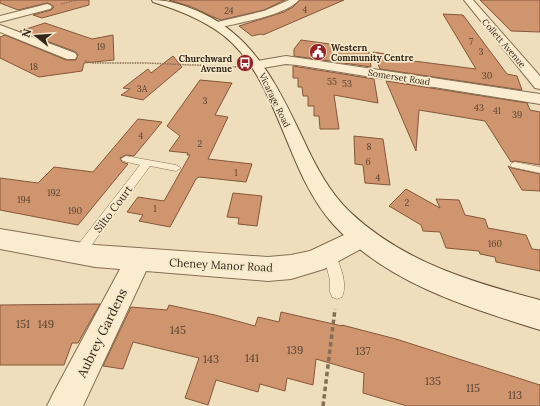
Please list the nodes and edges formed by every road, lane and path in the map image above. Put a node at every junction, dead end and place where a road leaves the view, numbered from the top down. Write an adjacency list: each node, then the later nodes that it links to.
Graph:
1 (156, 0): 6 (street, Vicarage Road)
2 (295, 0): 6 (street)
3 (468, 0): 10 (street, Collett Avenue)
4 (47, 7): 5 (street)
5 (0, 20)
6 (217, 25): 9 (street, Vicarage Road)
7 (0, 28): 8 (street)
8 (71, 56): 9 (path)
9 (257, 65): 11 (street, Somerset Road); 17 (street, Vicarage Road)
10 (540, 85)
11 (540, 99)
12 (126, 159): 13 (lane)
13 (147, 163): 15 (lane); 20 (lane, Silto Court)
14 (515, 165): 16 (lane)
15 (176, 168)
16 (540, 170)
17 (361, 237): 19 (street, Cheney Manor Road); 23 (street)
18 (0, 239): 20 (street, Cheney Manor Road)
19 (329, 253): 21 (street, Cheney Manor Road); 22 (lane)
20 (78, 254): 21 (street, Cheney Manor Road)
21 (138, 260): 24 (street, Aubrey Gardens)
22 (337, 292): 25 (path)
23 (540, 315)
24 (65, 406)
25 (323, 406)

